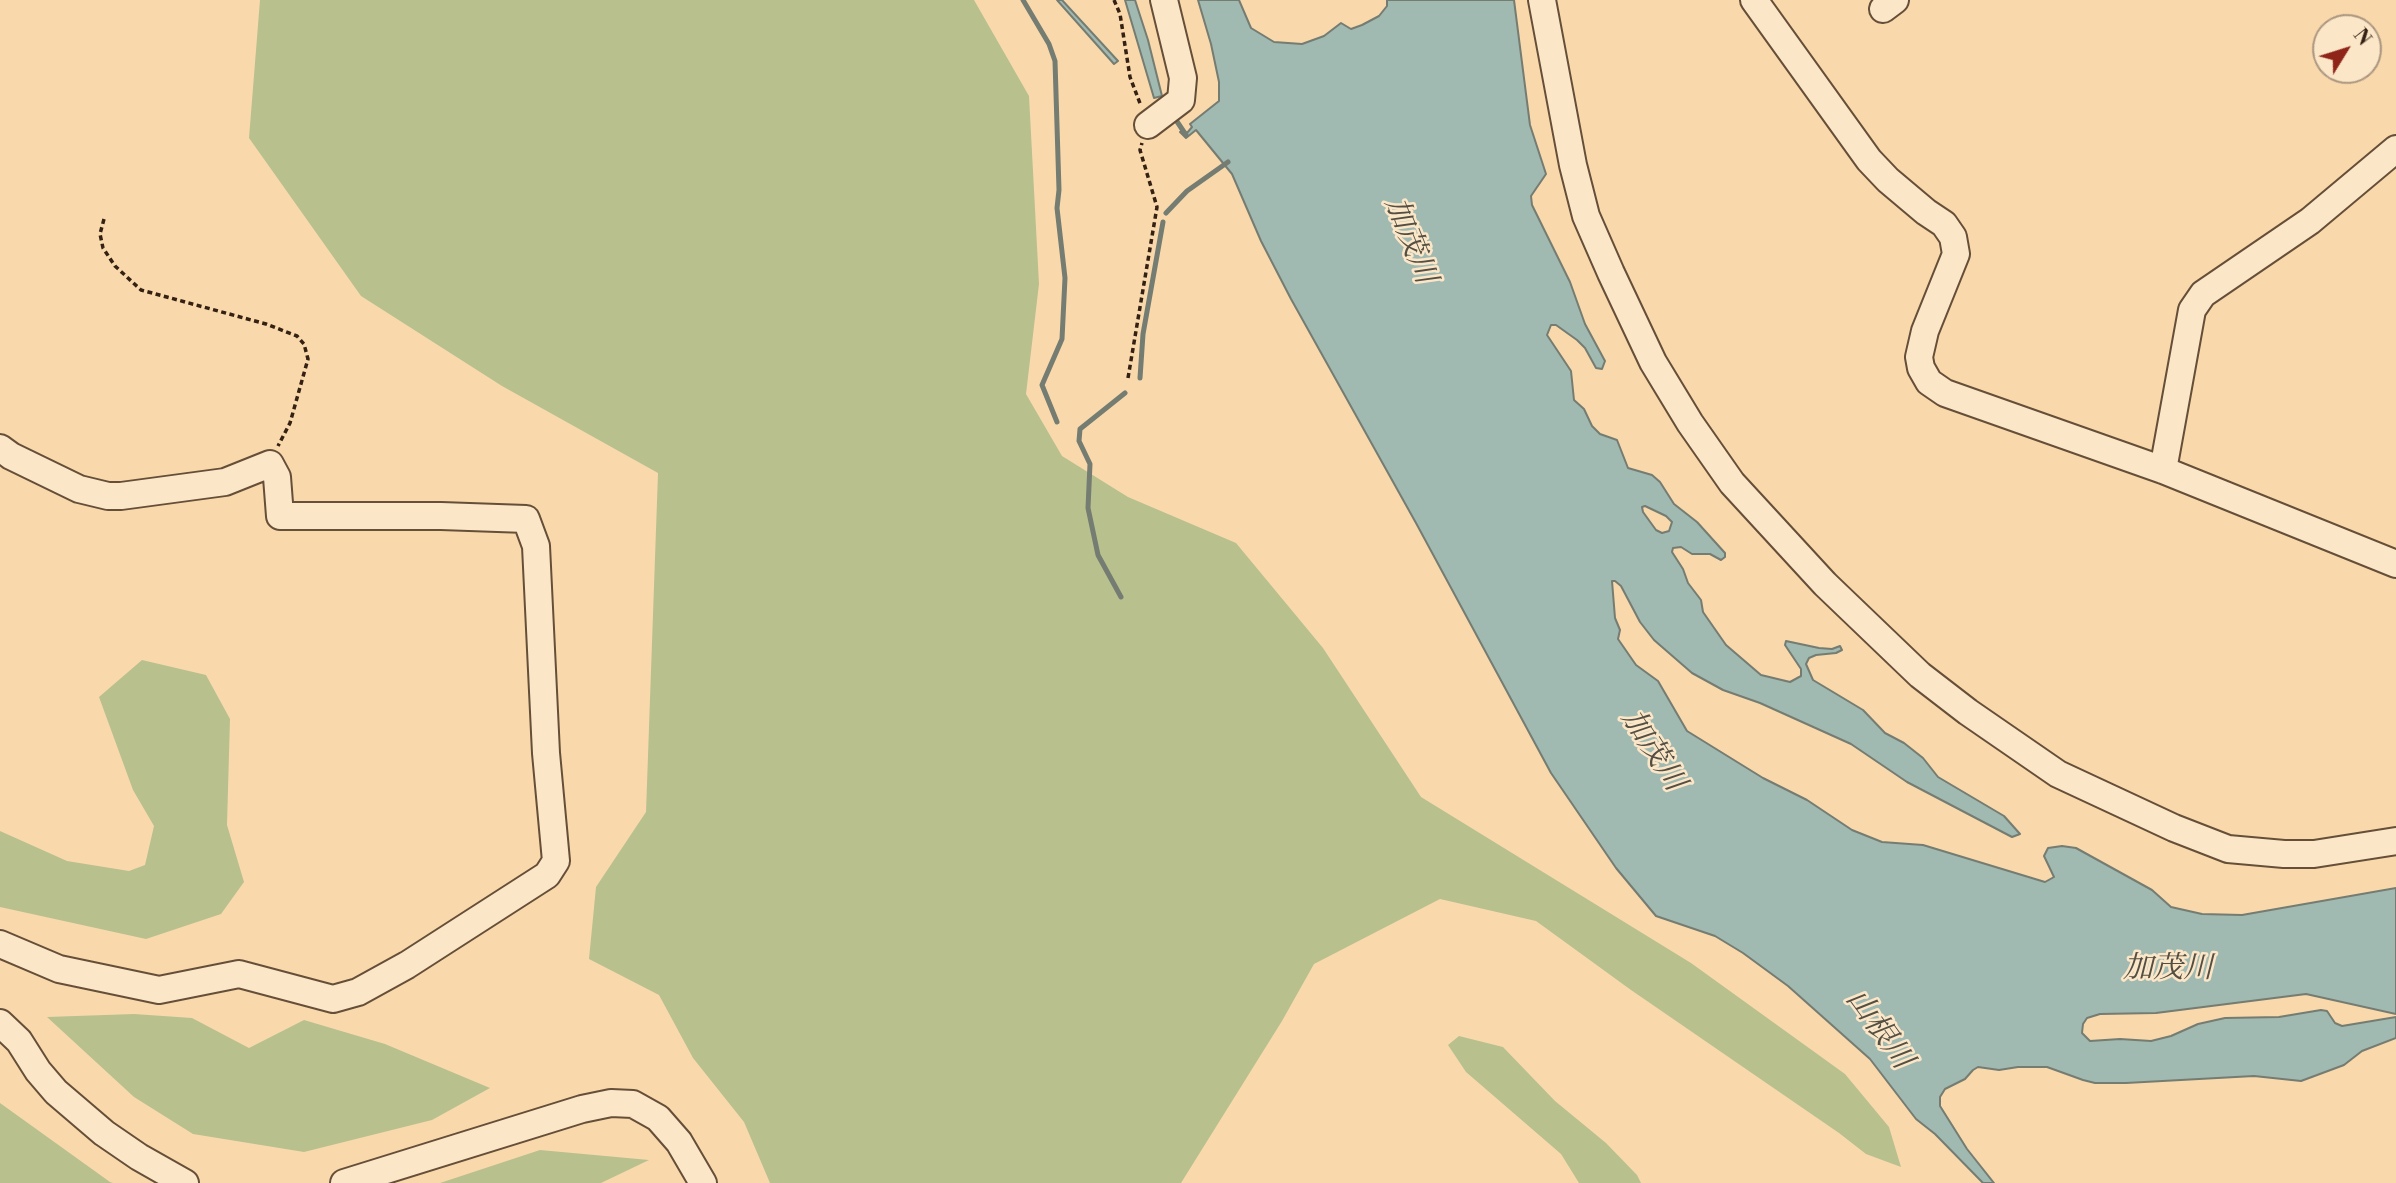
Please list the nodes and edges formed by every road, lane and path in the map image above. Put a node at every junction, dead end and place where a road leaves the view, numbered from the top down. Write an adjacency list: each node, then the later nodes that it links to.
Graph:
1 (1114, 0): 5 (path)
2 (1164, 0): 5 (street)
3 (1542, 0): 13 (street)
4 (1754, 0): 11 (street)
5 (1148, 125): 8 (path)
6 (2396, 149): 11 (street)
7 (104, 219): 10 (path)
8 (1128, 378)
9 (0, 448): 10 (street)
10 (270, 464): 14 (street)
11 (2163, 470): 12 (street)
12 (2396, 564)
13 (2396, 841)
14 (0, 944)
15 (0, 1023): 16 (street)
16 (185, 1183)
17 (344, 1183): 18 (street)
18 (703, 1183)

